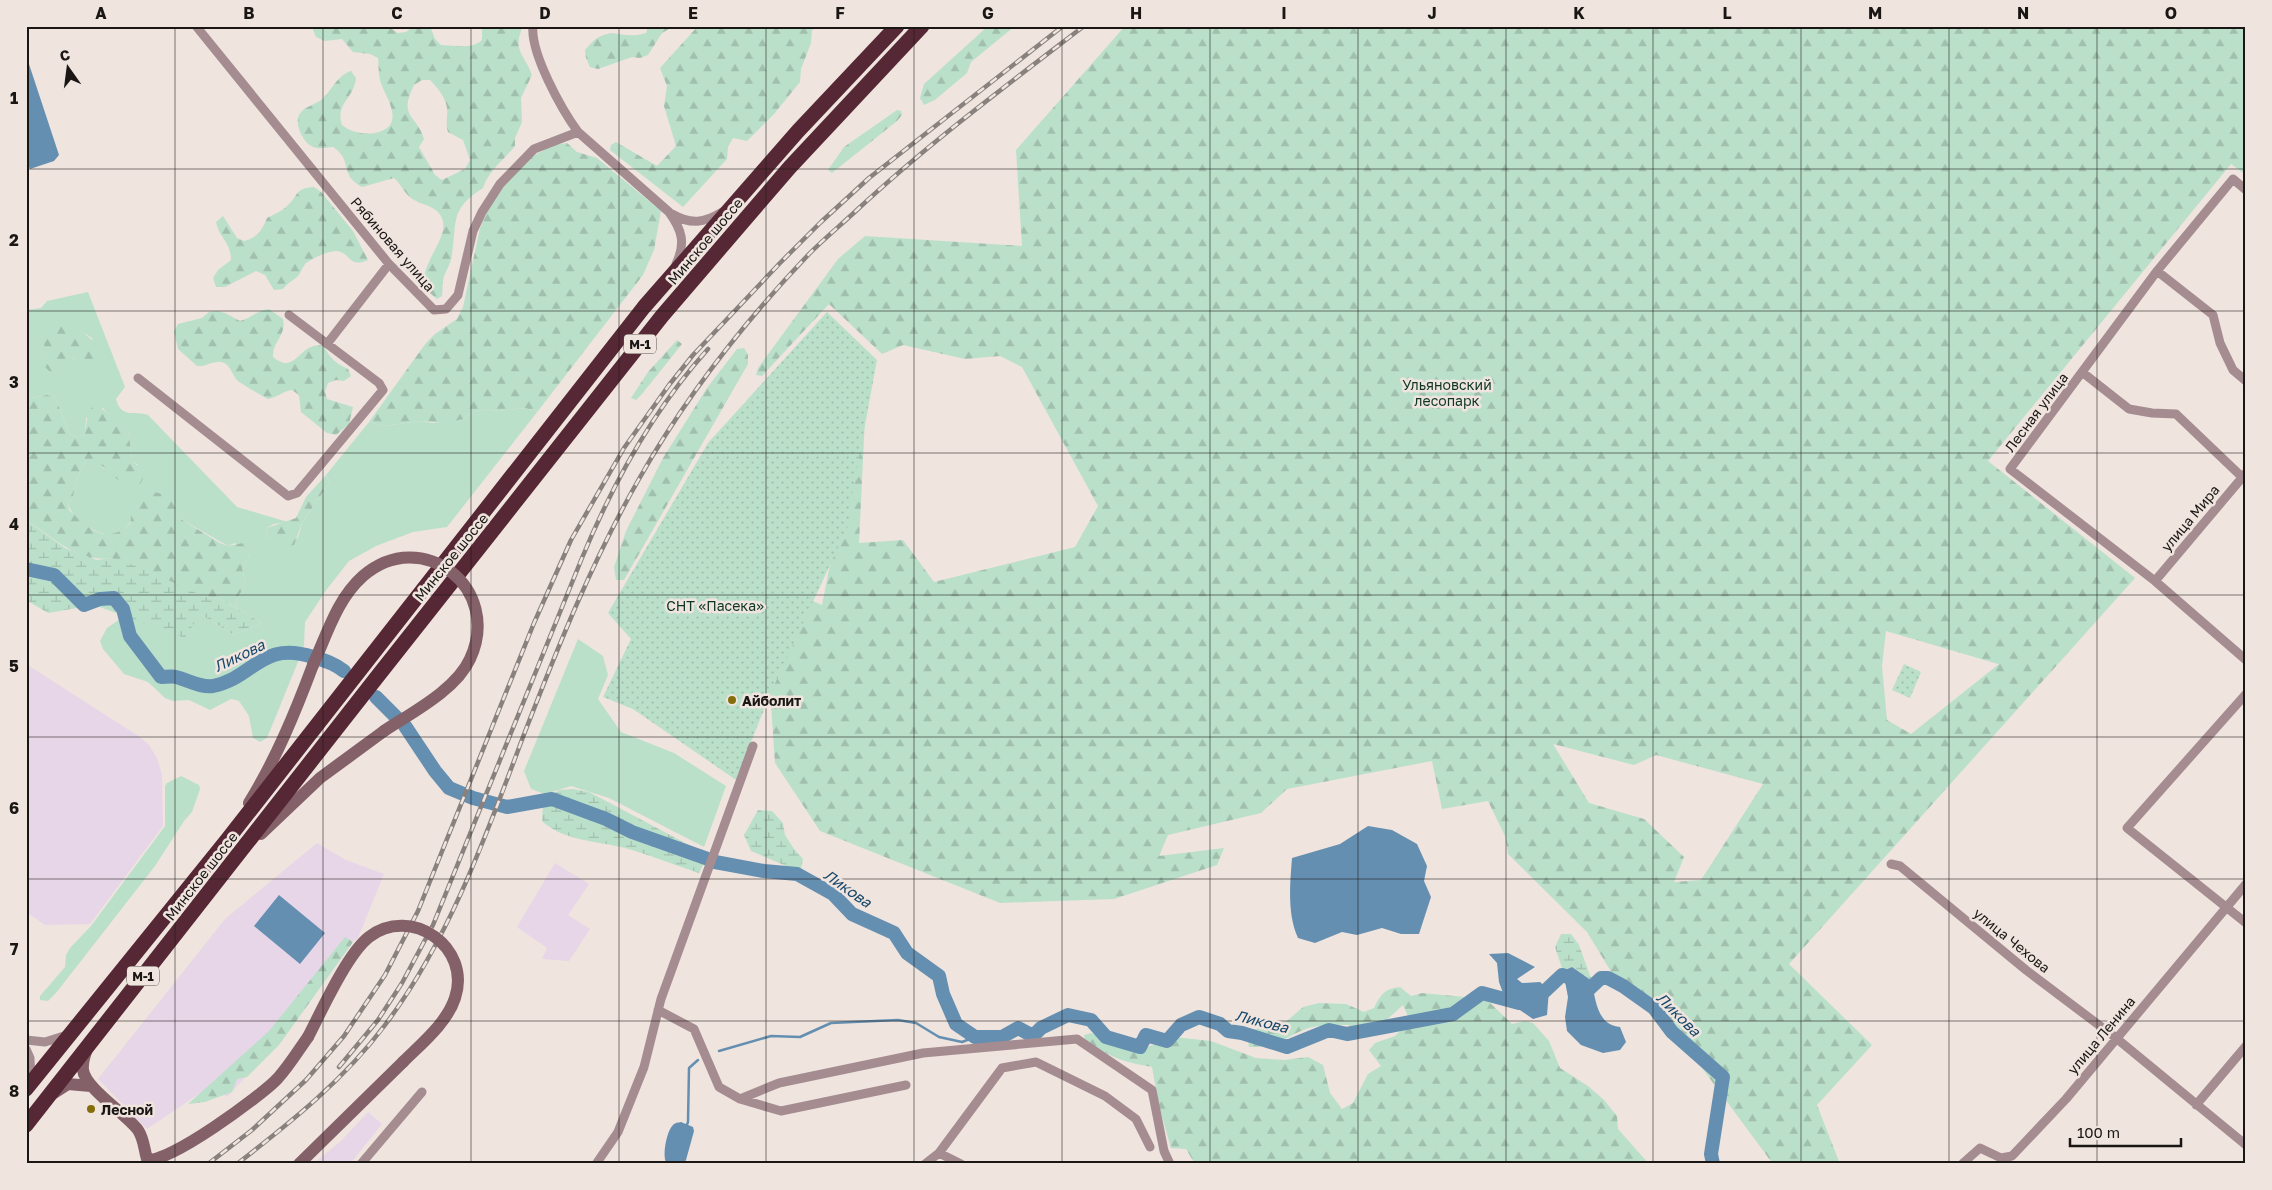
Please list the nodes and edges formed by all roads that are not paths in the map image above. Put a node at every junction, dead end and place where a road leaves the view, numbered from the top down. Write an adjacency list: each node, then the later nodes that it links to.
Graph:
1 (196, 26): 9 (street, Рябиновая улица)
2 (532, 26): 5 (street)
3 (897, 26): 7 (highway, Минское шоссе / М-1)
4 (922, 26): 23 (highway, Минское шоссе / М-1)
5 (578, 132): 8 (street); 9 (street, Рябиновая улица)
6 (2246, 190): 10 (street, Лесная улица)
7 (736, 201): 8 (street); 11 (highway, Минское шоссе / М-1)
8 (669, 212): 11 (street)
9 (389, 264): 13 (street)
10 (2157, 271): 14 (street, Лесная улица); 16 (street)
11 (669, 278): 22 (highway, Минское шоссе / М-1)
12 (289, 315): 13 (street)
13 (327, 344): 15 (street)
14 (2082, 372): 17 (street); 18 (street, Лесная улица)
15 (138, 378)
16 (2246, 381)
17 (2244, 475): 18 (street, улица Мира)
18 (2155, 581): 19 (street, Лесная улица)
19 (2246, 660)
20 (2246, 694): 26 (street)
21 (753, 746): 28 (street)
22 (227, 840): 23 (street, bridge); 29 (highway, Минское шоссе / М-1)
23 (239, 855): 32 (highway, Минское шоссе / М-1)
24 (1891, 864): 30 (street, улица Чехова)
25 (2246, 884): 26 (street, улица Ленина)
26 (2227, 908): 27 (street); 30 (street, улица Ленина)
27 (2246, 923)
28 (658, 1010): 40 (street); 48 (street)
29 (70, 1033): 31 (street); 36 (highway, Минское шоссе / М-1)
30 (2116, 1038): 41 (street, улица Чехова); 52 (street, улица Ленина)
31 (26, 1040)
32 (89, 1045): 37 (street); 39 (highway, Минское шоссе / М-1)
33 (2246, 1046): 41 (street)
34 (26, 1049): 36 (street)
35 (906, 1085): 40 (street)
36 (28, 1086)
37 (91, 1086): 39 (street); 46 (street, bridge)
38 (422, 1092): 47 (street)
39 (48, 1098): 42 (highway, Минское шоссе / М-1)
40 (740, 1099): 51 (street)
41 (2196, 1105): 43 (street, улица Чехова)
42 (26, 1125)
43 (2246, 1145)
44 (1150, 1147): 45 (street)
45 (939, 1153): 49 (street); 50 (street)
46 (299, 1164)
47 (361, 1164)
48 (596, 1164)
49 (925, 1164)
50 (961, 1164)
51 (1170, 1164)
52 (1962, 1164)

